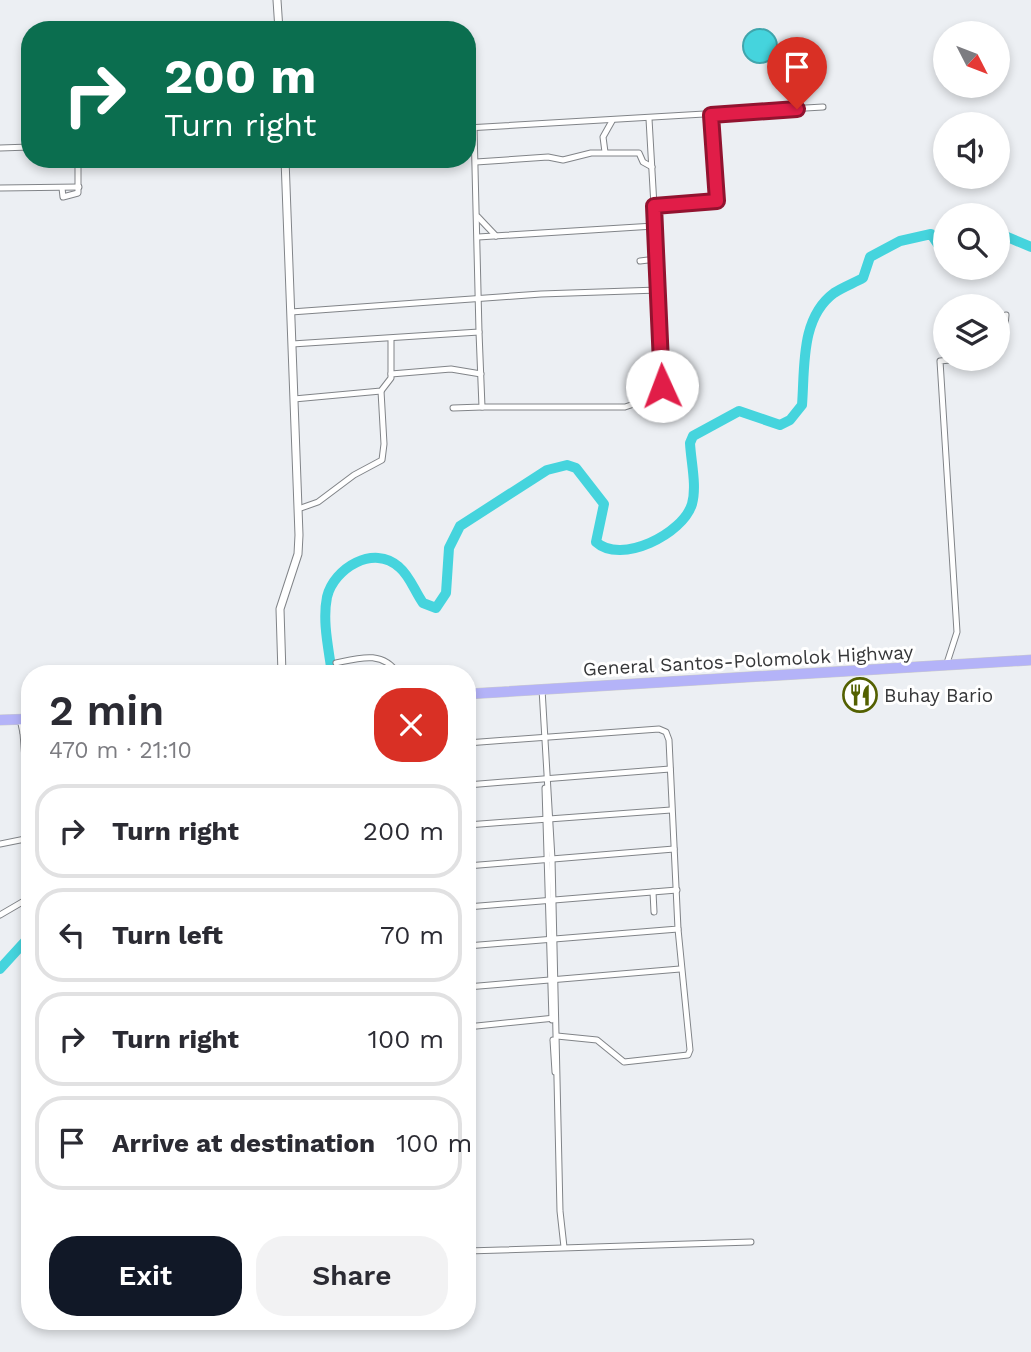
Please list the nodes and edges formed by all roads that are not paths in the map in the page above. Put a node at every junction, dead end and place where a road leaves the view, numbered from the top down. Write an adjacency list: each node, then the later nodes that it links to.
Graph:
1 (277, 0): 2 (street)
2 (278, 21)
3 (823, 107): 4 (street)
4 (711, 115): 5 (street); 18 (street)
5 (649, 119): 6 (street); 12 (street)
6 (612, 121): 7 (street); 10 (street)
7 (476, 128)
8 (21, 147): 9 (street)
9 (0, 148)
10 (605, 152): 11 (street); 12 (street)
11 (476, 162): 19 (street)
12 (652, 167): 18 (street)
13 (78, 168): 16 (street)
14 (285, 168): 27 (street)
15 (62, 187): 16 (street); 16 (street); 17 (street)
16 (79, 187)
17 (0, 188)
18 (654, 206): 20 (street)
19 (478, 217): 21 (street); 22 (street)
20 (654, 226): 21 (street); 23 (street)
21 (496, 236): 22 (street)
22 (478, 237): 26 (street)
23 (656, 259): 24 (street); 25 (street)
24 (639, 261)
25 (658, 290): 26 (street); 31 (street)
26 (478, 300): 27 (street); 28 (street)
27 (291, 312): 30 (street)
28 (479, 332): 29 (street); 35 (street)
29 (391, 339): 30 (street); 34 (street)
30 (292, 344): 39 (street)
31 (662, 370): 33 (street); 36 (street)
32 (941, 371): 49 (street)
33 (638, 372)
34 (391, 374): 35 (street); 37 (street)
35 (481, 374): 38 (street)
36 (662, 386)
37 (382, 391): 39 (street); 44 (street)
38 (483, 397): 41 (street); 42 (street)
39 (294, 399): 44 (street)
40 (637, 403): 42 (street)
41 (482, 407): 42 (street); 43 (street)
42 (499, 407)
43 (453, 408)
44 (298, 509): 47 (street)
45 (1031, 660): 49 (highway, General Santos-Polomolok Highway)
46 (336, 663): 48 (street)
47 (282, 665)
48 (389, 665)
49 (946, 666): 50 (highway, General Santos-Polomolok Highway)
50 (542, 689): 51 (highway, General Santos-Polomolok Highway); 54 (street)
51 (476, 693)
52 (21, 719): 53 (highway)
53 (0, 720)
54 (544, 737): 55 (street); 56 (street); 57 (street)
55 (476, 742)
56 (670, 769): 57 (street); 59 (street)
57 (547, 778): 58 (street); 60 (street)
58 (476, 784)
59 (671, 810): 60 (street); 64 (street)
60 (548, 820): 61 (street); 65 (street)
61 (476, 824)
62 (21, 840): 63 (street)
63 (0, 844)
64 (674, 849): 65 (street); 67 (street)
65 (550, 859): 66 (street); 69 (street)
66 (476, 865)
67 (677, 890): 68 (street); 74 (street)
68 (653, 892): 69 (street); 72 (street)
69 (550, 900): 71 (street); 75 (street)
70 (21, 903): 73 (street)
71 (476, 905)
72 (654, 912)
73 (0, 915)
74 (678, 929): 75 (street); 77 (street)
75 (551, 939): 76 (street); 78 (street)
76 (476, 945)
77 (680, 970): 78 (street); 82 (street)
78 (552, 980): 79 (street); 80 (street)
79 (476, 986)
80 (554, 1018): 81 (street); 82 (street); 83 (street)
81 (476, 1026)
82 (557, 1036): 83 (street)
83 (556, 1062): 85 (street)
84 (751, 1242): 85 (street)
85 (565, 1247): 86 (street)
86 (476, 1251)

